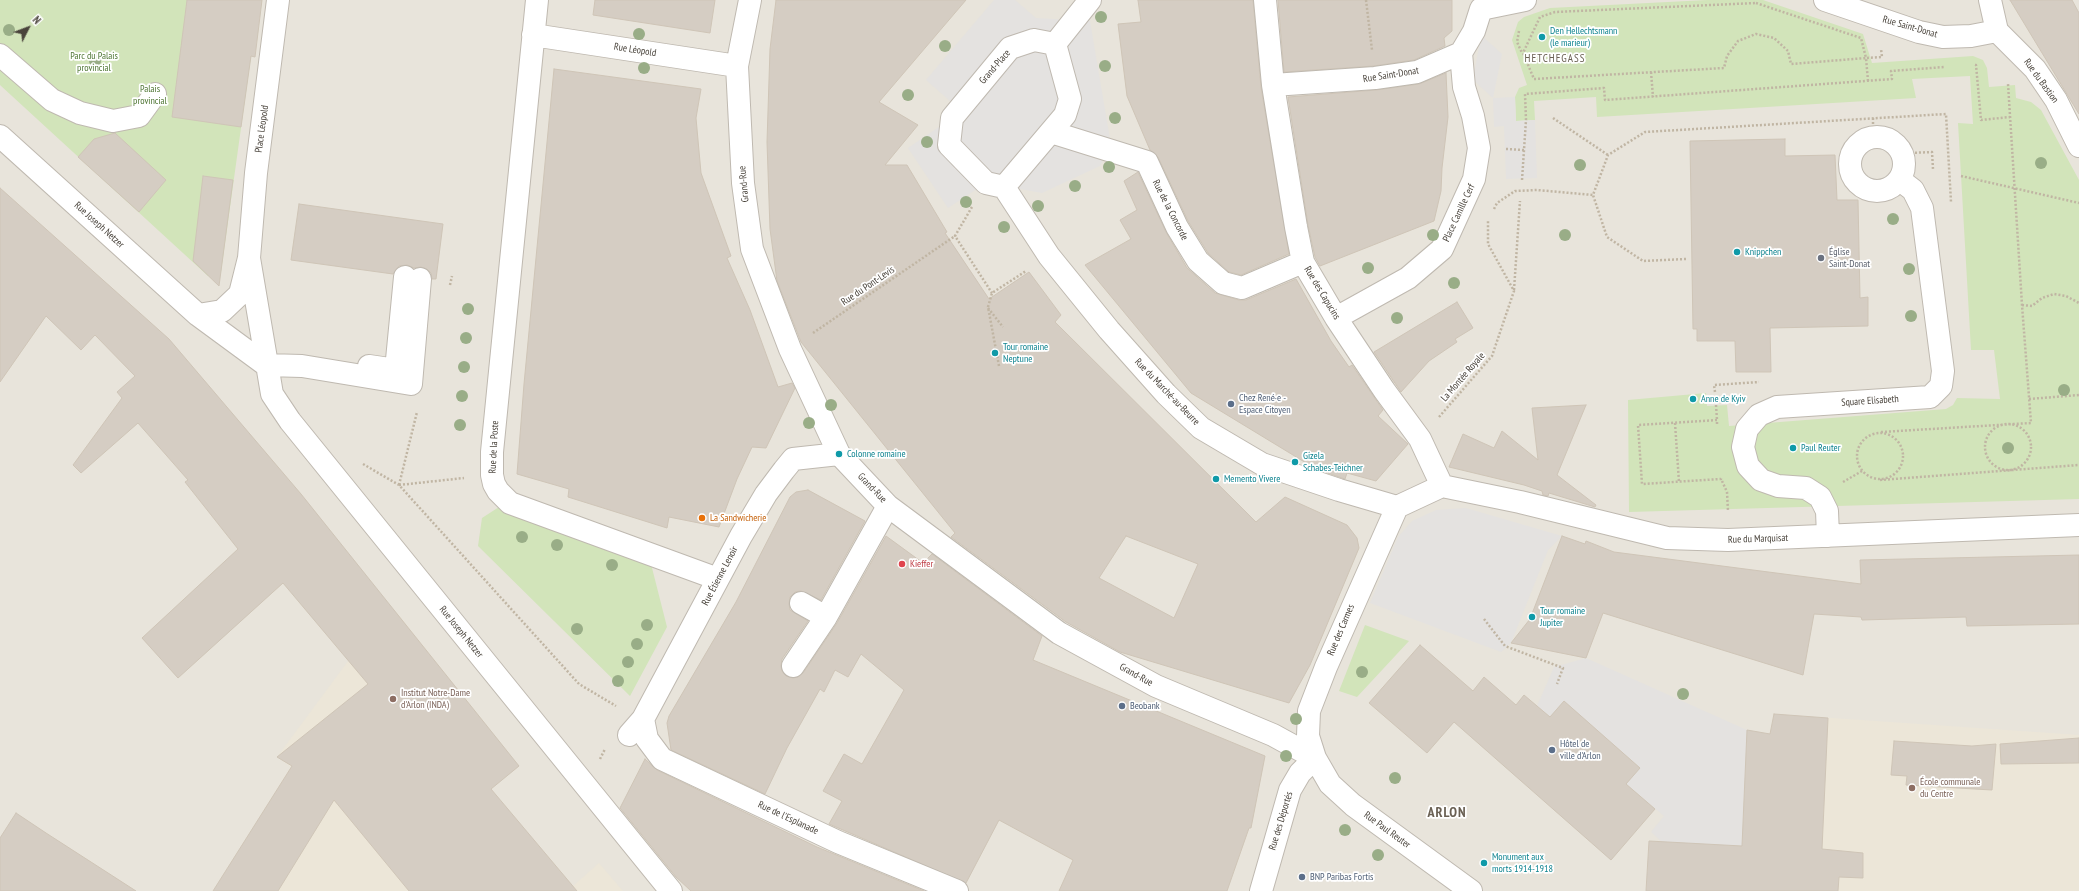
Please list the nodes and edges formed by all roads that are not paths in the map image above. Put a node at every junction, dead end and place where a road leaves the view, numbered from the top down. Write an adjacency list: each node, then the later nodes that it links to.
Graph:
1 (278, 0): 23 (street, Place Léopold)
2 (537, 0): 11 (street)
3 (750, 0): 15 (street, Grand-Rue)
4 (1090, 0): 12 (street)
5 (1265, 0): 16 (street, Rue des Capucins)
6 (1525, 0): 9 (street)
7 (1825, 0): 10 (street, Rue Saint-Donat)
8 (1990, 0): 10 (street)
9 (1479, 5): 13 (street)
10 (1997, 31): 20 (street, Rue du Bastion)
11 (533, 35): 15 (street, Rue Léopold); 35 (street, Rue de la Poste)
12 (1055, 44): 18 (street); 22 (street, Grand-Place)
13 (1462, 53): 16 (street, Rue Saint-Donat); 27 (street, Place Camille Cerf)
14 (0, 55): 17 (street)
15 (737, 66): 29 (street, Grand-Rue)
16 (1273, 85): 24 (street, Rue des Capucins)
17 (155, 94)
18 (1051, 132): 22 (street); 24 (street, Rue de la Concorde)
19 (0, 136): 26 (street, Rue Joseph Netzer)
20 (2079, 146)
21 (1900, 180): 21 (street); 34 (street, Square Elisabeth)
22 (995, 185): 32 (street, Rue du Marché-au-Beurre)
23 (249, 258): 26 (street); 28 (street, Rue Joseph Netzer)
24 (1304, 262): 27 (street, Rue des Capucins)
25 (413, 278): 28 (street)
26 (198, 315): 28 (street, Rue Joseph Netzer)
27 (1336, 318): 30 (street, Rue des Capucins)
28 (266, 365): 42 (street, Rue Joseph Netzer)
29 (839, 454): 31 (street, Grand-Rue); 35 (street, Rue Étienne Lenoir)
30 (1442, 486): 32 (street); 34 (street, Rue du Marquisat)
31 (888, 506): 37 (street); 41 (street, Grand-Rue)
32 (1397, 507): 41 (street, Rue des Carmes)
33 (2079, 525): 34 (street, Rue du Marquisat)
34 (1828, 536)
35 (718, 579): 39 (street, Rue Étienne Lenoir)
36 (801, 603): 37 (street)
37 (826, 617): 38 (street)
38 (793, 666)
39 (644, 719): 40 (street, Rue Étienne Lenoir); 43 (street, Rue de l'Esplanade)
40 (629, 735)
41 (1315, 758): 44 (street, Rue des Déportés); 45 (street, Rue Paul Reuter)
42 (671, 891)
43 (957, 891)
44 (1261, 891)
45 (1471, 891)

